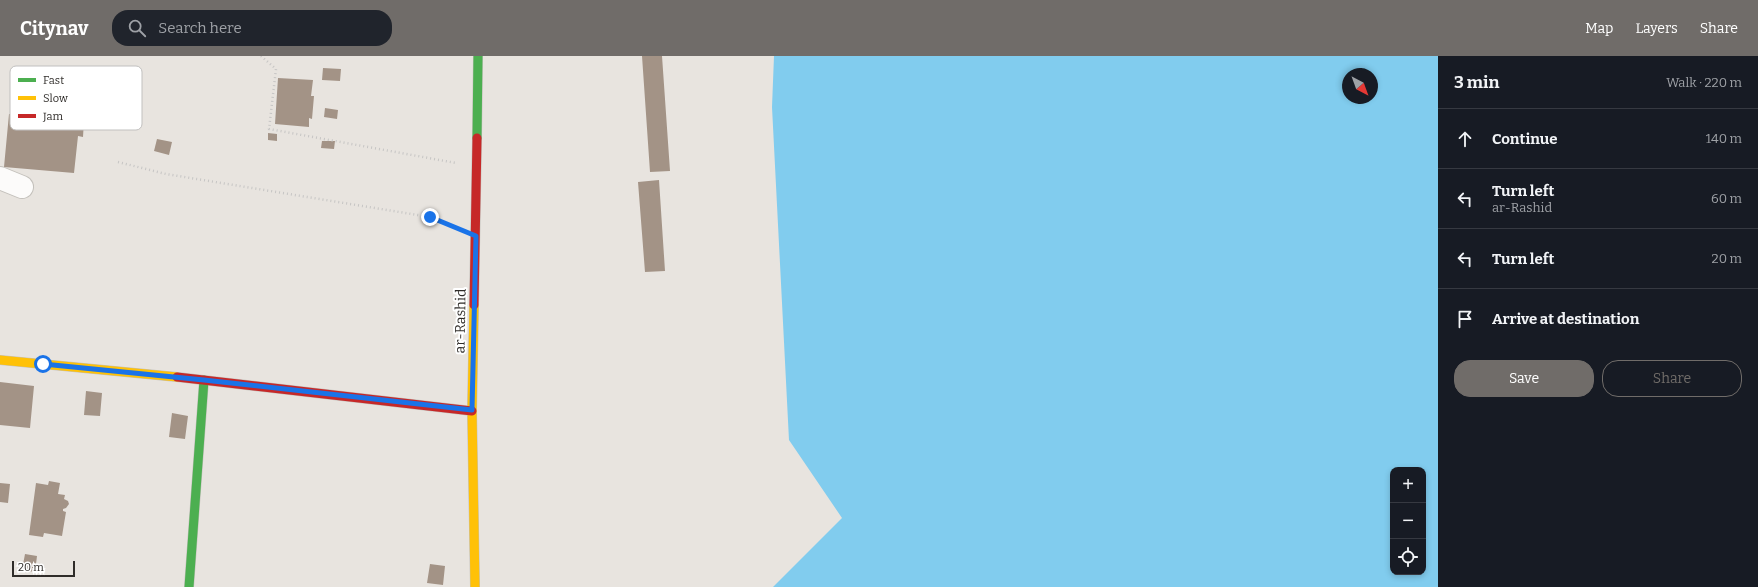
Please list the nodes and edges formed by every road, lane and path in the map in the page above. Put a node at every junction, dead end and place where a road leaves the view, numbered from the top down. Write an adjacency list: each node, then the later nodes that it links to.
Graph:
1 (261, 56): 4 (path)
2 (478, 56): 4 (street, ar-Rashid)
3 (118, 162): 7 (path)
4 (477, 167): 7 (street, ar-Rashid)
5 (0, 178): 6 (street)
6 (22, 187)
7 (476, 236): 10 (street, ar-Rashid)
8 (0, 360): 9 (street)
9 (204, 380): 10 (street); 11 (street)
10 (472, 410): 12 (street, ar-Rashid)
11 (190, 587)
12 (475, 587)

